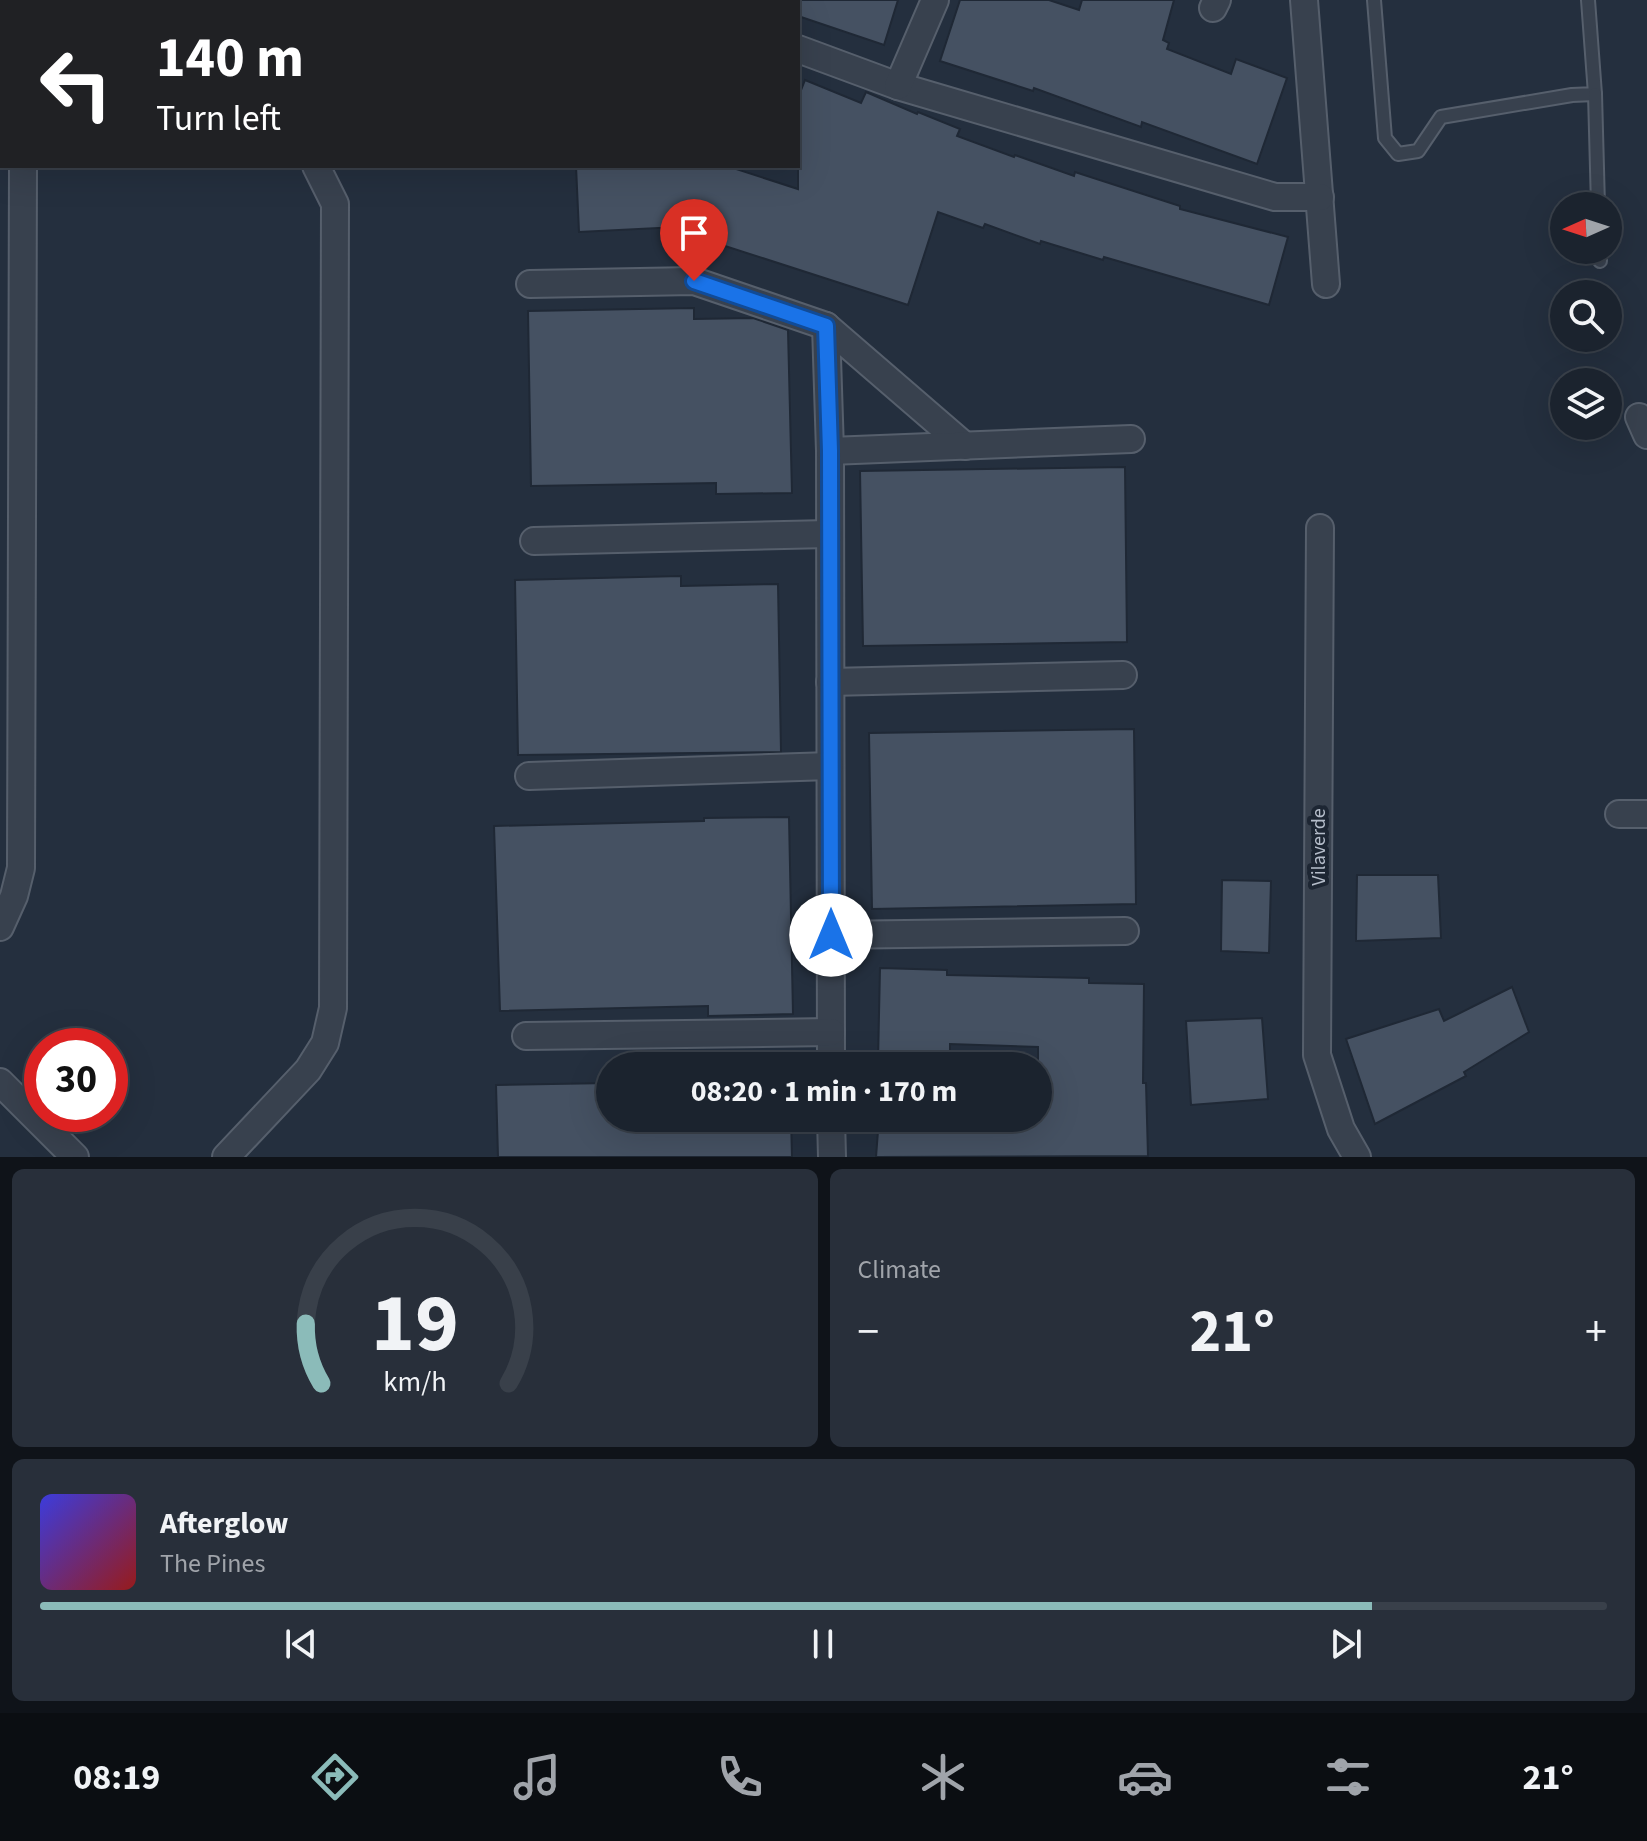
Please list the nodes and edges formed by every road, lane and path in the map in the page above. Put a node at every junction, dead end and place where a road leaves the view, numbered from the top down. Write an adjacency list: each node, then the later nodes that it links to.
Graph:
1 (935, 0): 6 (street)
2 (1304, 0): 11 (street)
3 (1374, 0): 7 (lane)
4 (1588, 0): 7 (lane)
5 (800, 50): 6 (street)
6 (898, 86): 11 (street)
7 (1595, 94): 10 (lane)
8 (23, 168): 27 (street)
9 (317, 168): 36 (street)
10 (1598, 192)
11 (1320, 197): 13 (street)
12 (530, 284): 14 (street)
13 (1326, 284)
14 (826, 326): 16 (street); 17 (street)
15 (1131, 439): 16 (street)
16 (965, 446): 17 (street)
17 (830, 451): 19 (street)
18 (1320, 528): 38 (street, Vilaverde)
19 (829, 534): 20 (street); 22 (street)
20 (534, 541)
21 (1123, 675): 22 (street)
22 (830, 682): 23 (street)
23 (830, 766): 24 (street); 29 (street)
24 (529, 776)
25 (1619, 814): 26 (street)
26 (1647, 814)
27 (0, 927)
28 (1125, 931): 29 (street)
29 (831, 935): 30 (street)
30 (831, 1032): 31 (street); 32 (street)
31 (526, 1036)
32 (831, 1052)
33 (0, 1082): 35 (street)
34 (831, 1132): 37 (street)
35 (75, 1157)
36 (226, 1157)
37 (832, 1157)
38 (1357, 1157)

